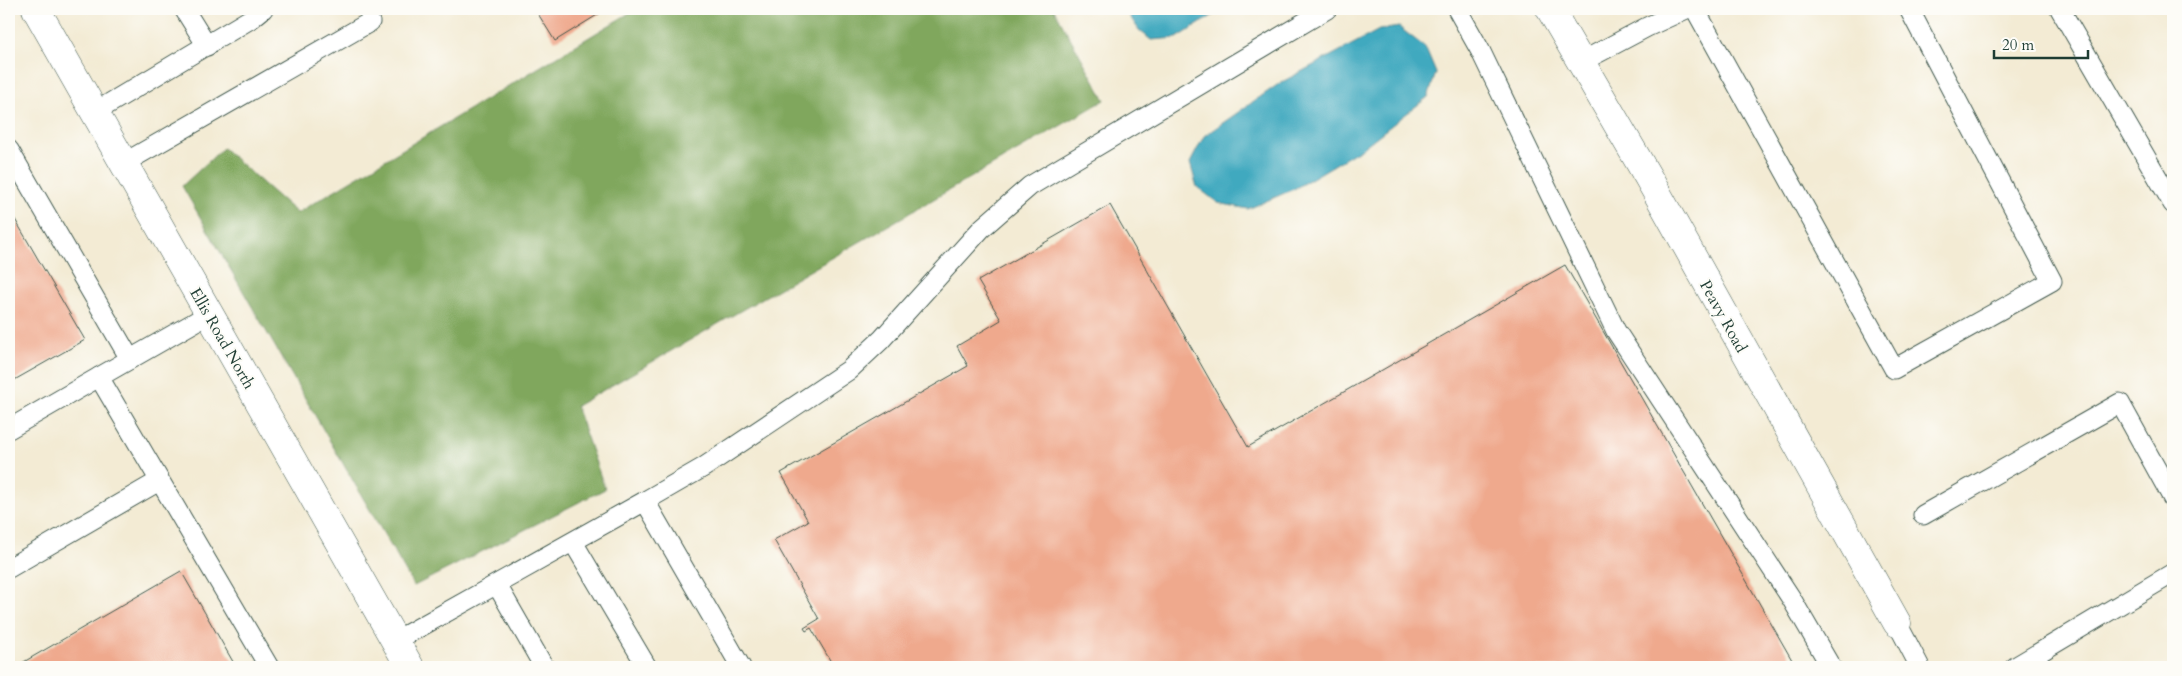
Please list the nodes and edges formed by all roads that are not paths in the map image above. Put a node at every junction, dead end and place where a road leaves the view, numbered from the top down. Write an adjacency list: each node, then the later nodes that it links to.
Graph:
1 (36, 9): 14 (street, Ellis Road North)
2 (184, 9): 12 (lane)
3 (263, 9): 12 (lane)
4 (1327, 9): 24 (lane)
5 (1457, 9): 37 (lane)
6 (1550, 9): 13 (street, Peavy Road)
7 (1686, 9): 13 (lane)
8 (1695, 9): 9 (lane)
9 (1909, 9)
10 (2060, 9): 17 (lane)
11 (370, 22): 16 (lane)
12 (207, 46): 14 (lane)
13 (1581, 62): 30 (street, Peavy Road)
14 (95, 112): 16 (street, Ellis Road North)
15 (9, 150): 19 (lane)
16 (124, 163): 18 (street, Ellis Road North)
17 (2173, 204)
18 (209, 314): 19 (lane); 31 (street, Ellis Road North)
19 (130, 359): 20 (lane)
20 (99, 377): 21 (lane); 22 (lane)
21 (9, 429)
22 (159, 480): 27 (lane); 32 (lane)
23 (2173, 500): 25 (lane)
24 (645, 501): 26 (lane); 36 (lane)
25 (1923, 515)
26 (573, 542): 29 (lane); 35 (lane)
27 (9, 568)
28 (2173, 572): 39 (lane)
29 (497, 584): 31 (lane); 34 (lane)
30 (1897, 623): 38 (lane)
31 (395, 641): 33 (street, Ellis Road North)
32 (269, 667)
33 (410, 667)
34 (544, 667)
35 (647, 667)
36 (741, 667)
37 (1831, 667)
38 (1920, 667)
39 (2015, 667)

